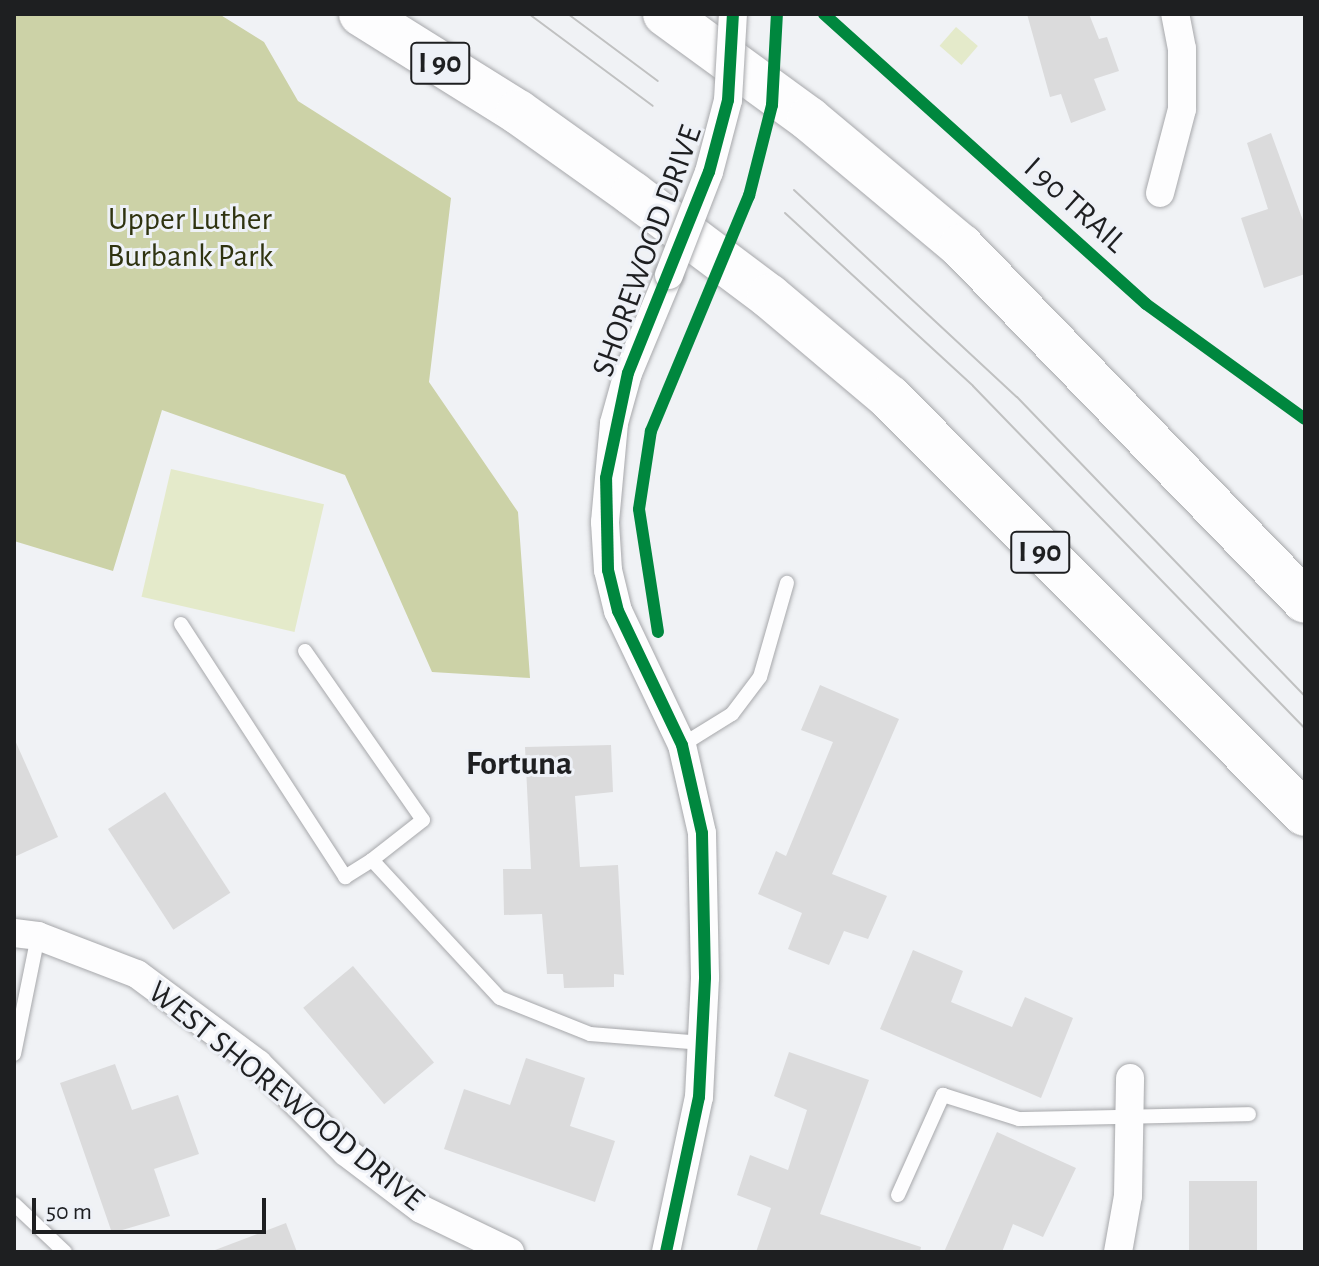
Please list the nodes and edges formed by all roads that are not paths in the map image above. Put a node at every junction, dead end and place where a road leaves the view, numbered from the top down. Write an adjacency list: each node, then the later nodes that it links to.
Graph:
1 (361, 14): 11 (highway, I 90)
2 (665, 14): 7 (highway)
3 (733, 14): 10 (street, SHOREWOOD DRIVE, bridge)
4 (1175, 14): 5 (street)
5 (1160, 193)
6 (787, 583): 10 (lane)
7 (1305, 601)
8 (181, 624): 12 (lane)
9 (305, 651): 12 (lane)
10 (682, 745): 14 (street, SHOREWOOD DRIVE)
11 (1305, 814)
12 (372, 860): 14 (lane)
13 (26, 935): 15 (lane); 22 (street, WEST SHOREWOOD DRIVE)
14 (703, 1043): 23 (street, SHOREWOOD DRIVE)
15 (14, 1054)
16 (1130, 1078): 17 (street)
17 (1129, 1114): 18 (lane); 19 (lane); 24 (street)
18 (1249, 1114)
19 (898, 1195)
20 (14, 1204): 21 (lane)
21 (65, 1252)
22 (510, 1252)
23 (666, 1252)
24 (1118, 1252)

